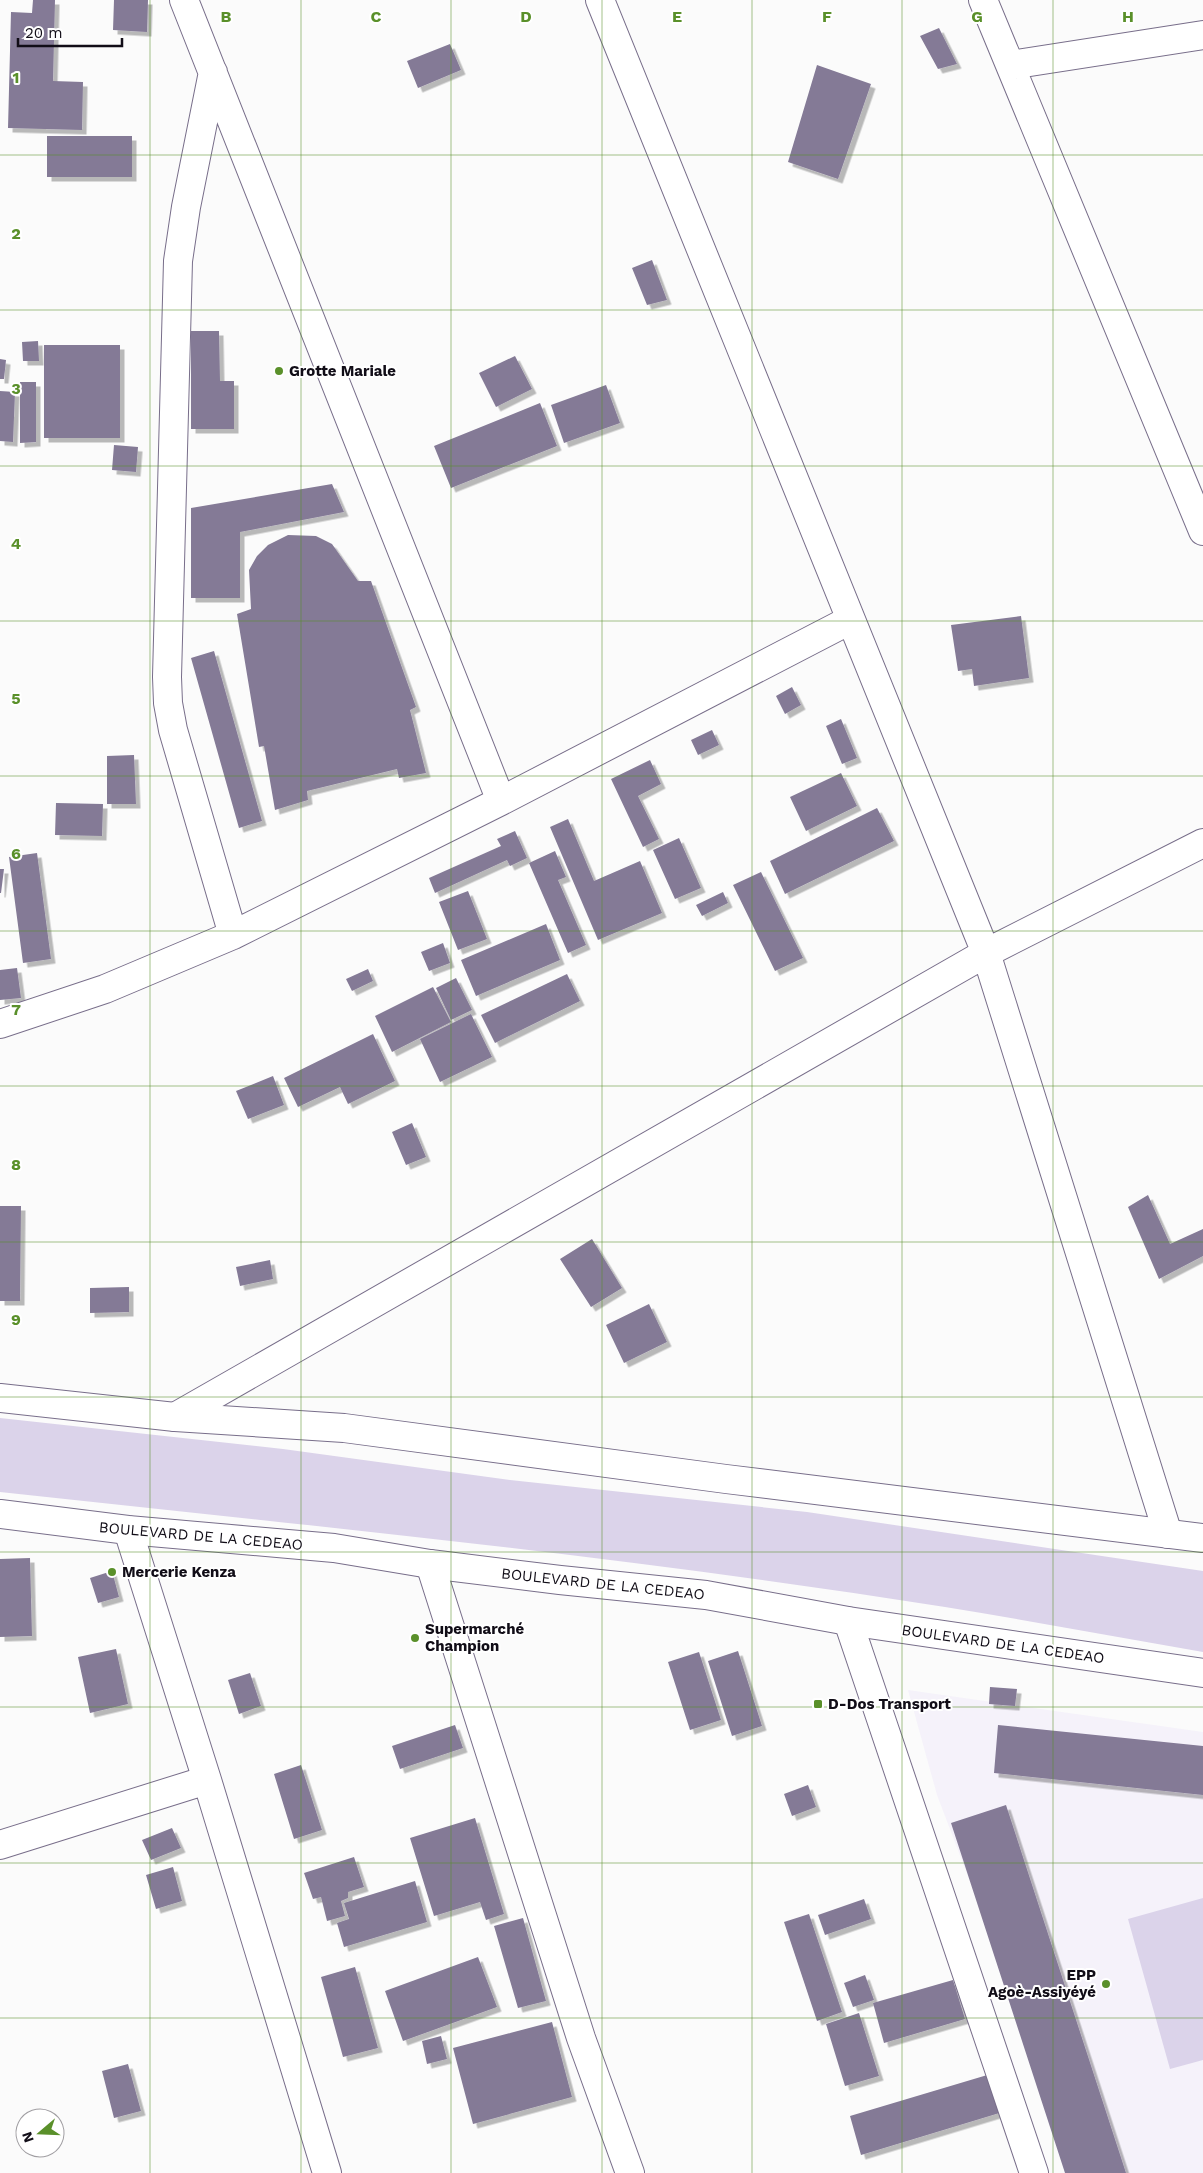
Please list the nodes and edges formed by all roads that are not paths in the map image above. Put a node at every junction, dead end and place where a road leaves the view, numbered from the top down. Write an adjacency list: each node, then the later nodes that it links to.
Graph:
1 (184, 0): 6 (street)
2 (600, 0): 8 (street)
3 (983, 0): 5 (street)
4 (1203, 35): 5 (street)
5 (1010, 65): 7 (street)
6 (213, 72): 9 (street); 11 (street)
7 (1203, 531)
8 (850, 620): 9 (street); 12 (street)
9 (501, 801): 11 (street)
10 (1203, 843): 12 (street)
11 (233, 935): 13 (street)
12 (986, 952): 15 (street); 18 (street)
13 (0, 1024)
14 (0, 1398): 15 (street)
15 (175, 1417): 18 (street)
16 (0, 1514): 17 (street, BOULEVARD DE LA CEDEAO)
17 (128, 1530): 20 (street, BOULEVARD DE LA CEDEAO); 23 (street)
18 (1168, 1534): 19 (street)
19 (1203, 1538)
20 (430, 1564): 21 (street, BOULEVARD DE LA CEDEAO); 26 (street)
21 (848, 1621): 22 (street, BOULEVARD DE LA CEDEAO); 27 (street)
22 (1203, 1673)
23 (208, 1780): 24 (street); 25 (street)
24 (0, 1845)
25 (327, 2173)
26 (630, 2173)
27 (1034, 2173)

